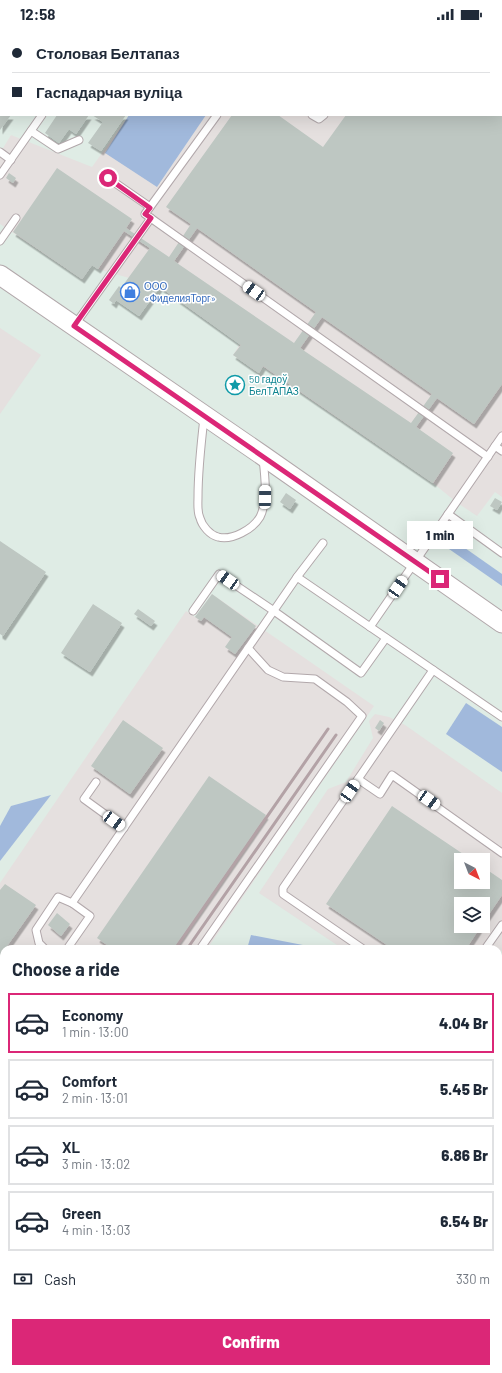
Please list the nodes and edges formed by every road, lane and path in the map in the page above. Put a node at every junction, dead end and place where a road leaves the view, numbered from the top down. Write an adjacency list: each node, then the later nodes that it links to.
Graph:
1 (41, 116): 5 (lane)
2 (216, 116): 11 (lane)
3 (313, 116): 4 (lane)
4 (323, 116)
5 (31, 131): 6 (lane); 8 (lane)
6 (78, 140)
7 (0, 152): 8 (lane)
8 (11, 160): 9 (lane)
9 (0, 175)
10 (108, 178): 11 (lane)
11 (150, 208): 13 (lane)
12 (16, 218): 14 (lane)
13 (151, 218): 16 (lane); 22 (lane)
14 (0, 241)
15 (0, 275): 16 (street)
16 (74, 326): 17 (street)
17 (205, 415): 21 (street); 21 (lane)
18 (502, 436): 19 (lane)
19 (495, 446): 20 (lane); 22 (lane)
20 (502, 451)
21 (262, 455): 26 (street)
22 (488, 457): 23 (lane)
23 (448, 514): 25 (lane); 26 (lane)
24 (323, 543): 27 (lane)
25 (502, 553)
26 (415, 562): 30 (street); 31 (lane)
27 (298, 577): 29 (lane); 31 (lane)
28 (193, 611): 29 (lane)
29 (274, 611): 32 (lane); 33 (lane)
30 (502, 623)
31 (370, 627): 32 (lane)
32 (386, 638): 34 (lane)
33 (248, 648): 38 (lane); 44 (lane)
34 (432, 670): 35 (lane); 36 (lane)
35 (502, 717)
36 (358, 779): 39 (lane); 45 (lane)
37 (96, 782): 38 (lane)
38 (124, 828): 40 (lane)
39 (502, 852)
40 (72, 903): 42 (lane); 43 (lane)
41 (502, 925): 46 (lane)
42 (41, 945)
43 (70, 945)
44 (203, 945)
45 (357, 945)
46 (488, 945)

